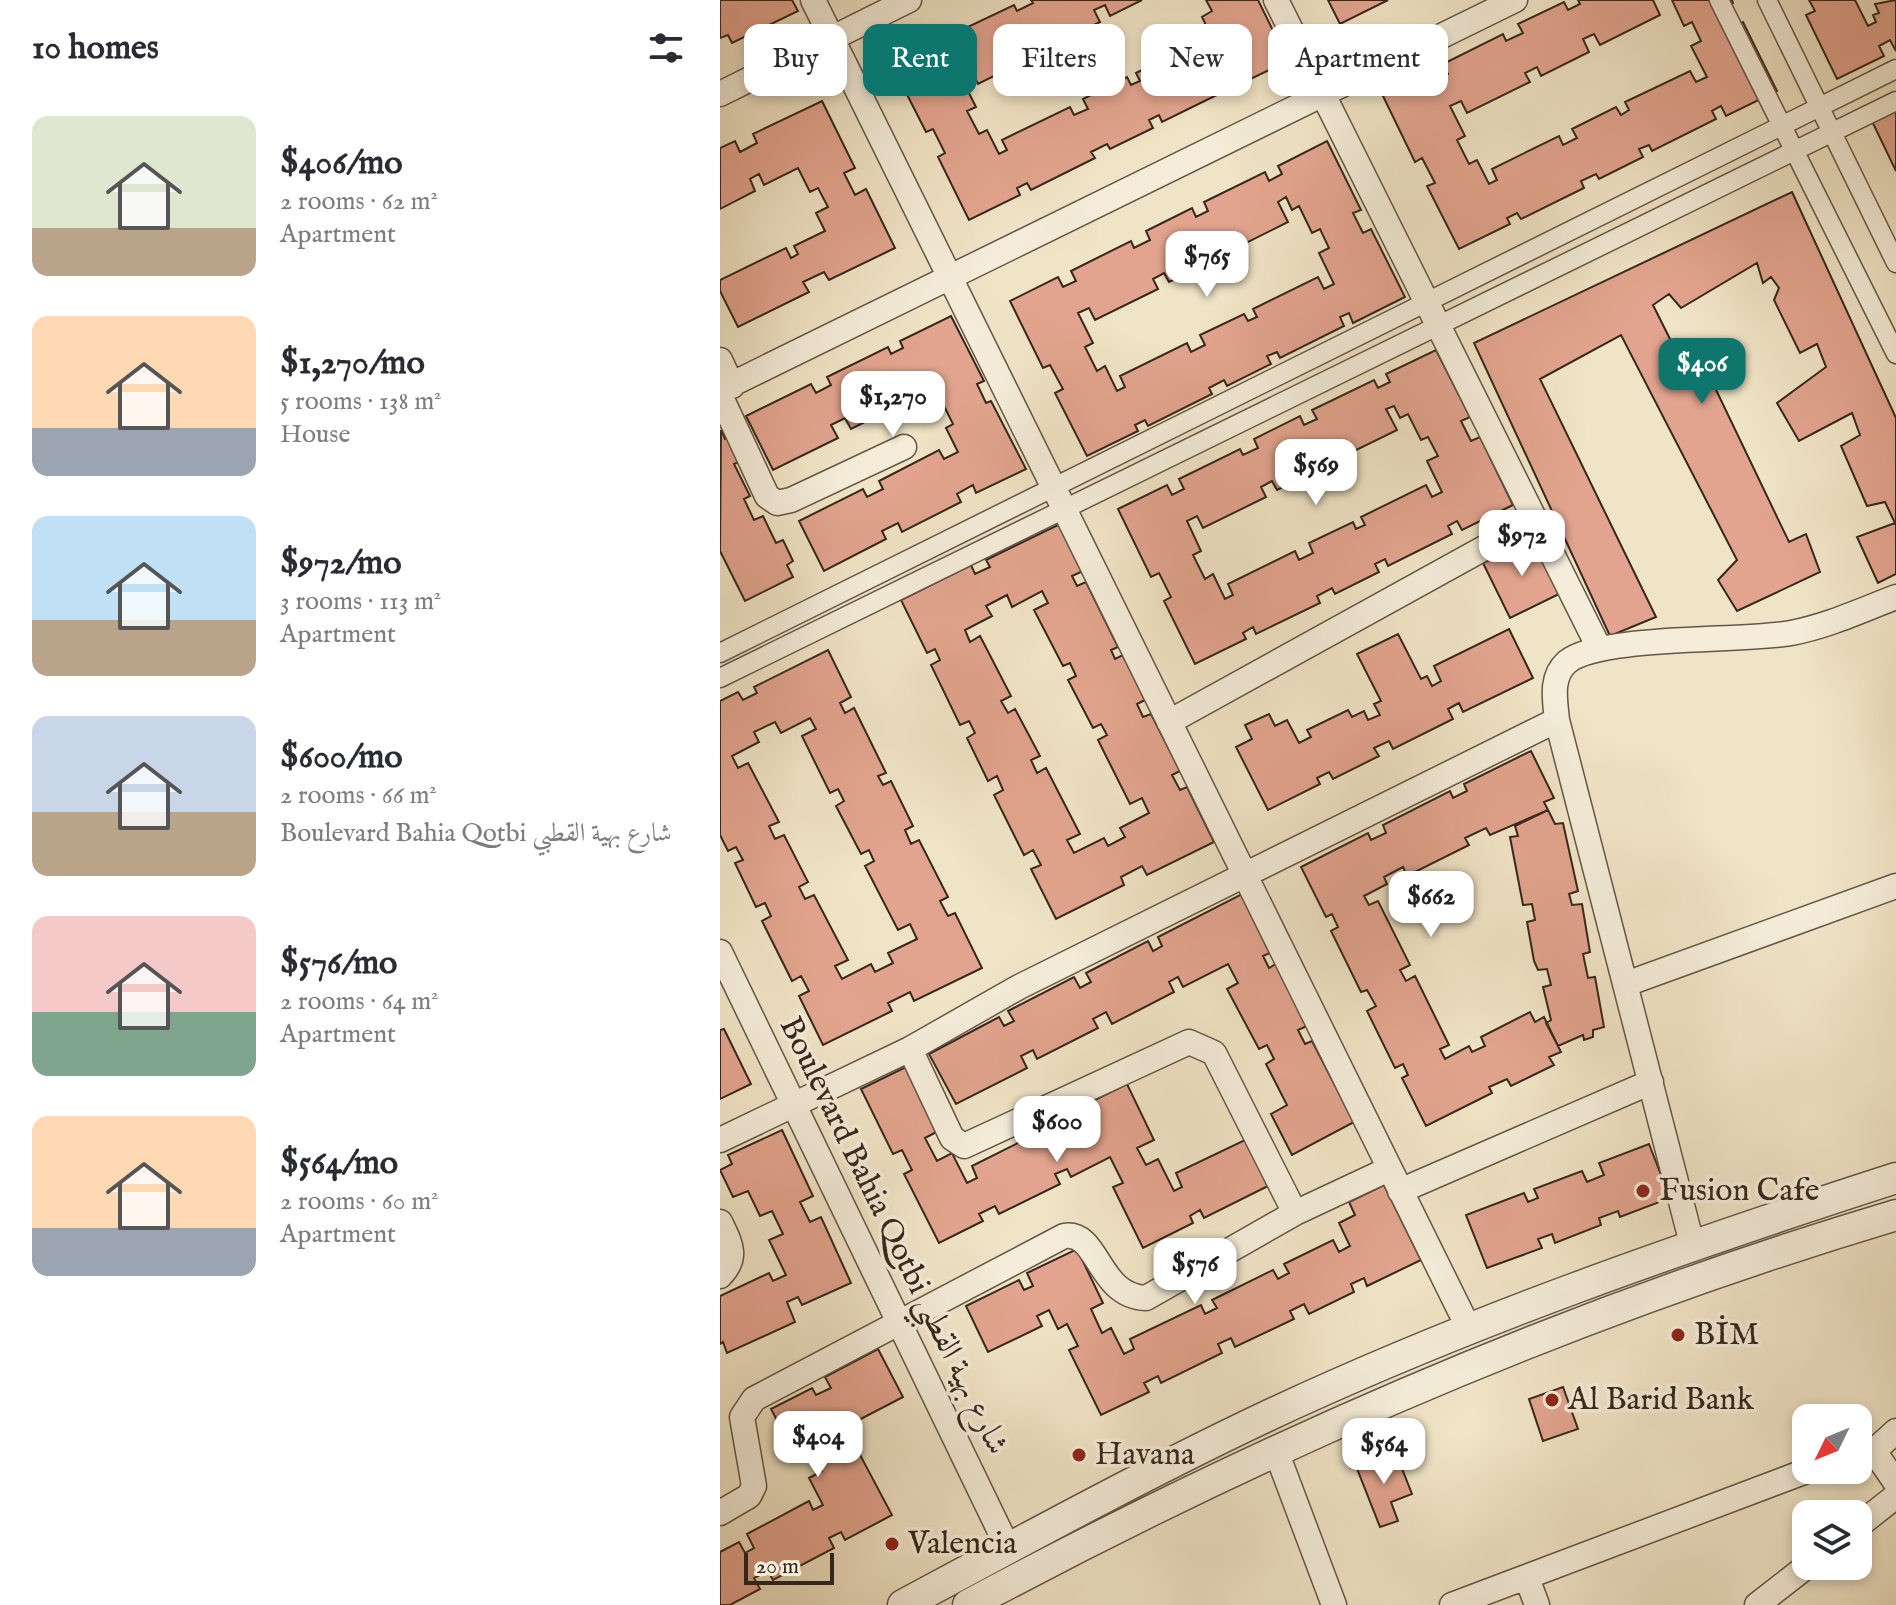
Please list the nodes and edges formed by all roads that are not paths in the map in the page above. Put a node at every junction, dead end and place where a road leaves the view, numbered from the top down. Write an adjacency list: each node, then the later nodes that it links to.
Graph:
1 (813, 0): 7 (street)
2 (909, 0): 9 (street)
3 (1276, 0): 8 (street)
4 (1515, 0): 10 (street)
5 (1719, 0): 18 (street)
6 (1767, 0): 17 (street)
7 (825, 24)
8 (1288, 24)
9 (847, 31)
10 (1448, 34)
11 (1896, 69): 17 (street)
12 (847, 70): 22 (street)
13 (744, 82): 14 (street)
14 (720, 94)
15 (1323, 96): 22 (street); 23 (street)
16 (1896, 101): 19 (street)
17 (1818, 107): 18 (street); 19 (street)
18 (1780, 126): 20 (street); 23 (street)
19 (1830, 134): 20 (street); 21 (street)
20 (1793, 152): 24 (street); 25 (street)
21 (1896, 263)
22 (950, 279): 27 (street); 29 (street)
23 (1427, 303): 24 (street); 29 (street)
24 (1438, 325): 30 (street); 31 (street)
25 (1896, 354)
26 (720, 360): 27 (street)
27 (724, 390): 28 (street)
28 (904, 447)
29 (1053, 487): 30 (street); 34 (street)
30 (1065, 511): 35 (street); 37 (street)
31 (1535, 520): 33 (street); 37 (street)
32 (1896, 597): 33 (street)
33 (1599, 648): 36 (street)
34 (720, 653)
35 (720, 678)
36 (1557, 720): 38 (street); 41 (street)
37 (1169, 722): 38 (street)
38 (1244, 875): 42 (street); 46 (street)
39 (1896, 886): 41 (street)
40 (720, 952): 44 (street, Boulevard Bahia Qotbi شارع بهية القطبي)
41 (1626, 984): 43 (street)
42 (910, 1049): 44 (street); 49 (street)
43 (1651, 1082): 48 (street); 52 (street)
44 (794, 1105): 45 (street); 54 (street, Boulevard Bahia Qotbi شارع بهية القطبي)
45 (720, 1140)
46 (1389, 1169): 48 (street); 49 (street)
47 (1896, 1178): 52 (street)
48 (1400, 1191): 55 (street)
49 (1295, 1213): 54 (street)
50 (1896, 1215): 58 (street)
51 (720, 1222): 53 (street)
52 (1692, 1244): 55 (street)
53 (720, 1276)
54 (900, 1323): 63 (street); 65 (street, Boulevard Bahia Qotbi شارع بهية القطبي)
55 (1470, 1331): 65 (street)
56 (1896, 1431): 57 (street)
57 (1872, 1449)
58 (1276, 1451): 69 (street); 70 (street)
59 (1872, 1459): 61 (street)
60 (1792, 1477): 66 (street)
61 (1896, 1483)
62 (1896, 1496): 64 (street)
63 (720, 1513)
64 (1872, 1515)
65 (1008, 1548): 68 (street)
66 (1527, 1578): 71 (street); 72 (street)
67 (1792, 1578): 73 (street)
68 (903, 1605)
69 (968, 1605)
70 (1334, 1605)
71 (1452, 1605)
72 (1537, 1605)
73 (1757, 1605)

